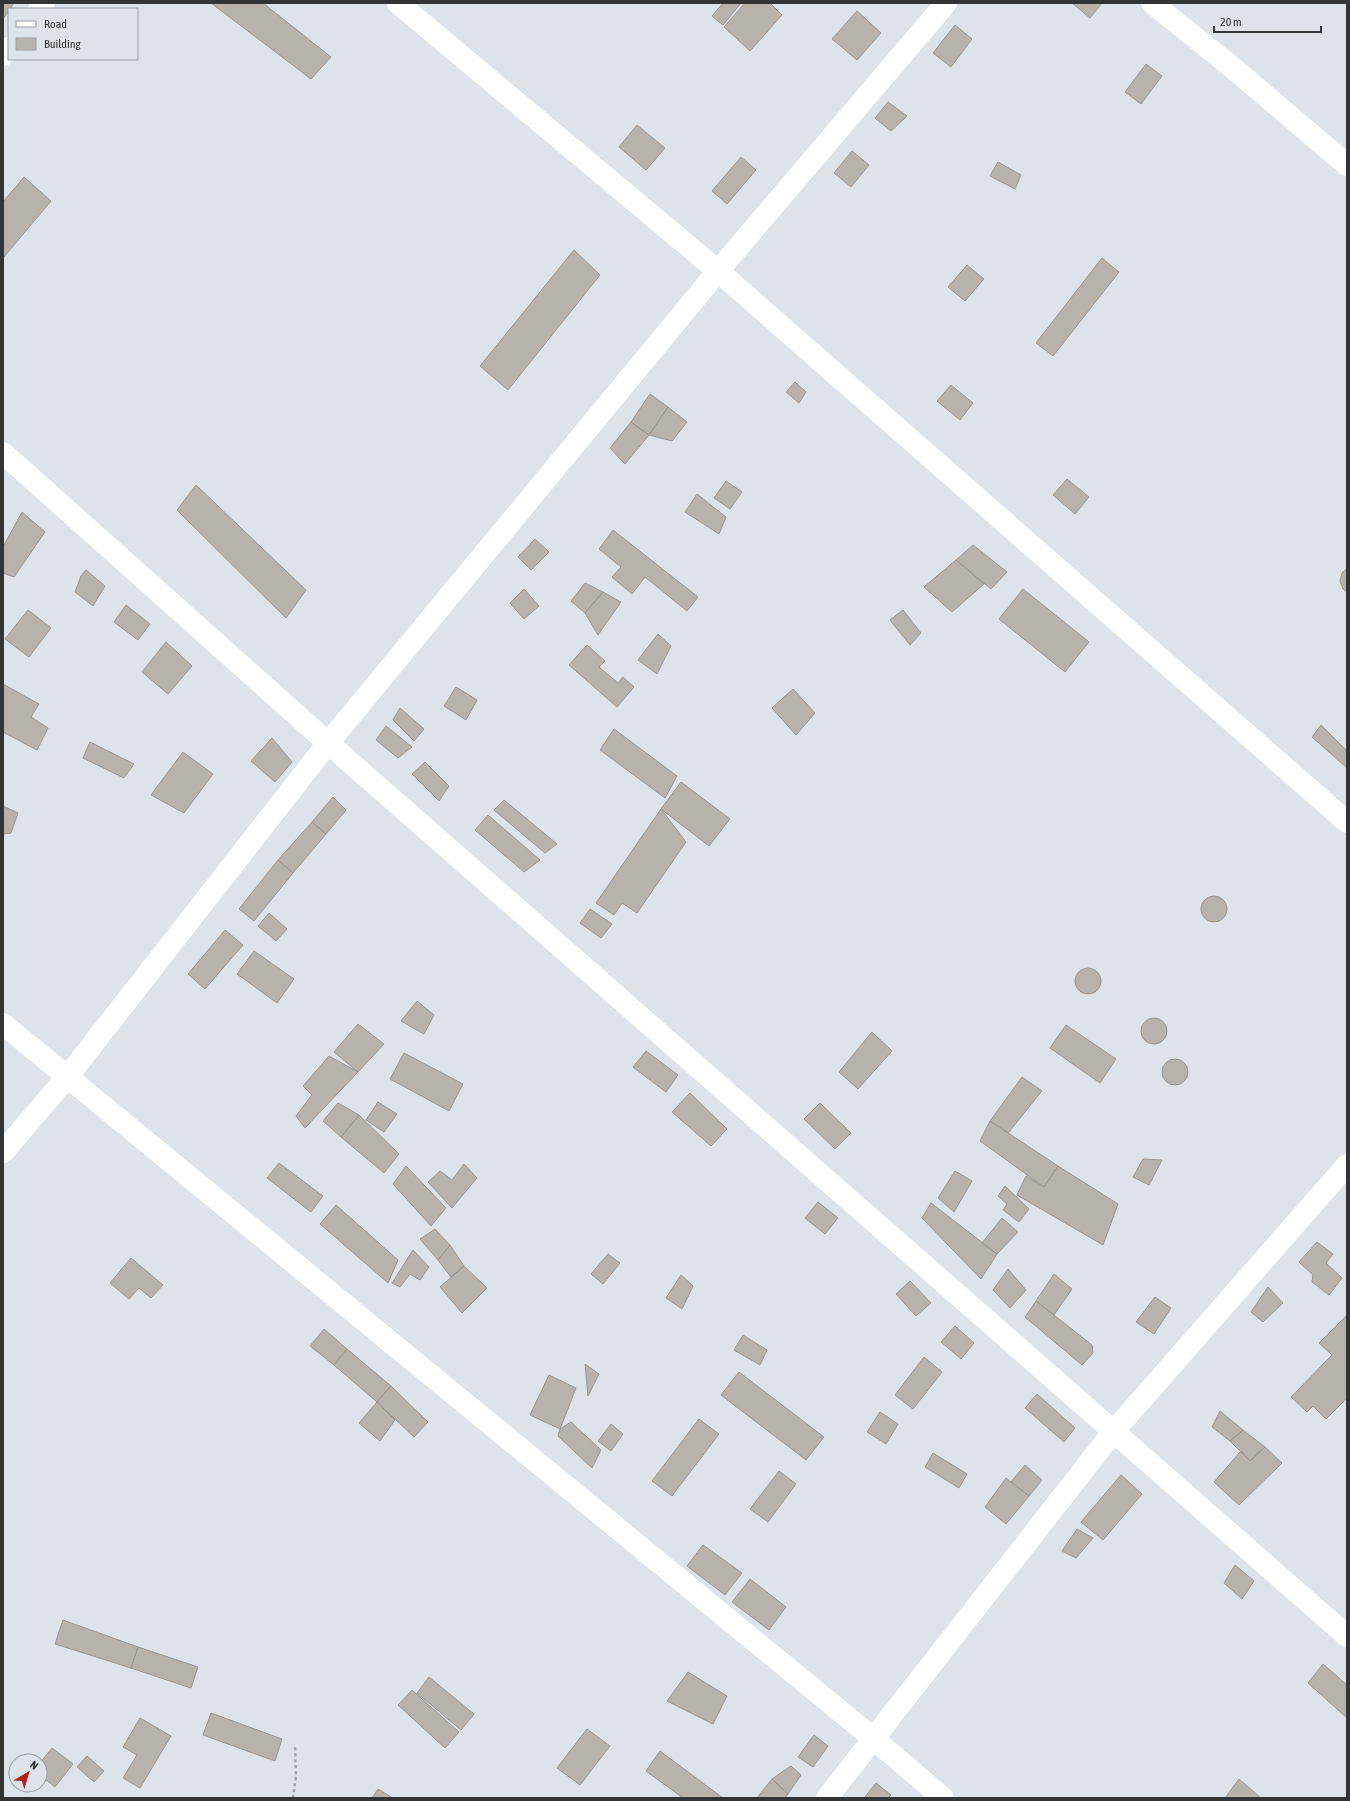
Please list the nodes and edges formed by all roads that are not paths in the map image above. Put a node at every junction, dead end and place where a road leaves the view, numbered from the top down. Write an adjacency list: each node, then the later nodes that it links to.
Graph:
1 (398, 3): 5 (street)
2 (946, 3): 5 (street)
3 (1152, 3): 4 (street)
4 (1347, 165)
5 (718, 271): 7 (street); 8 (street)
6 (3, 453): 7 (street)
7 (328, 743): 10 (street); 13 (street)
8 (1347, 822)
9 (3, 1024): 10 (street)
10 (68, 1076): 11 (street); 15 (street)
11 (3, 1152)
12 (1347, 1165): 13 (street)
13 (1114, 1431): 14 (street); 15 (street)
14 (1347, 1636)
15 (874, 1739): 16 (street); 17 (street)
16 (826, 1798)
17 (943, 1798)

